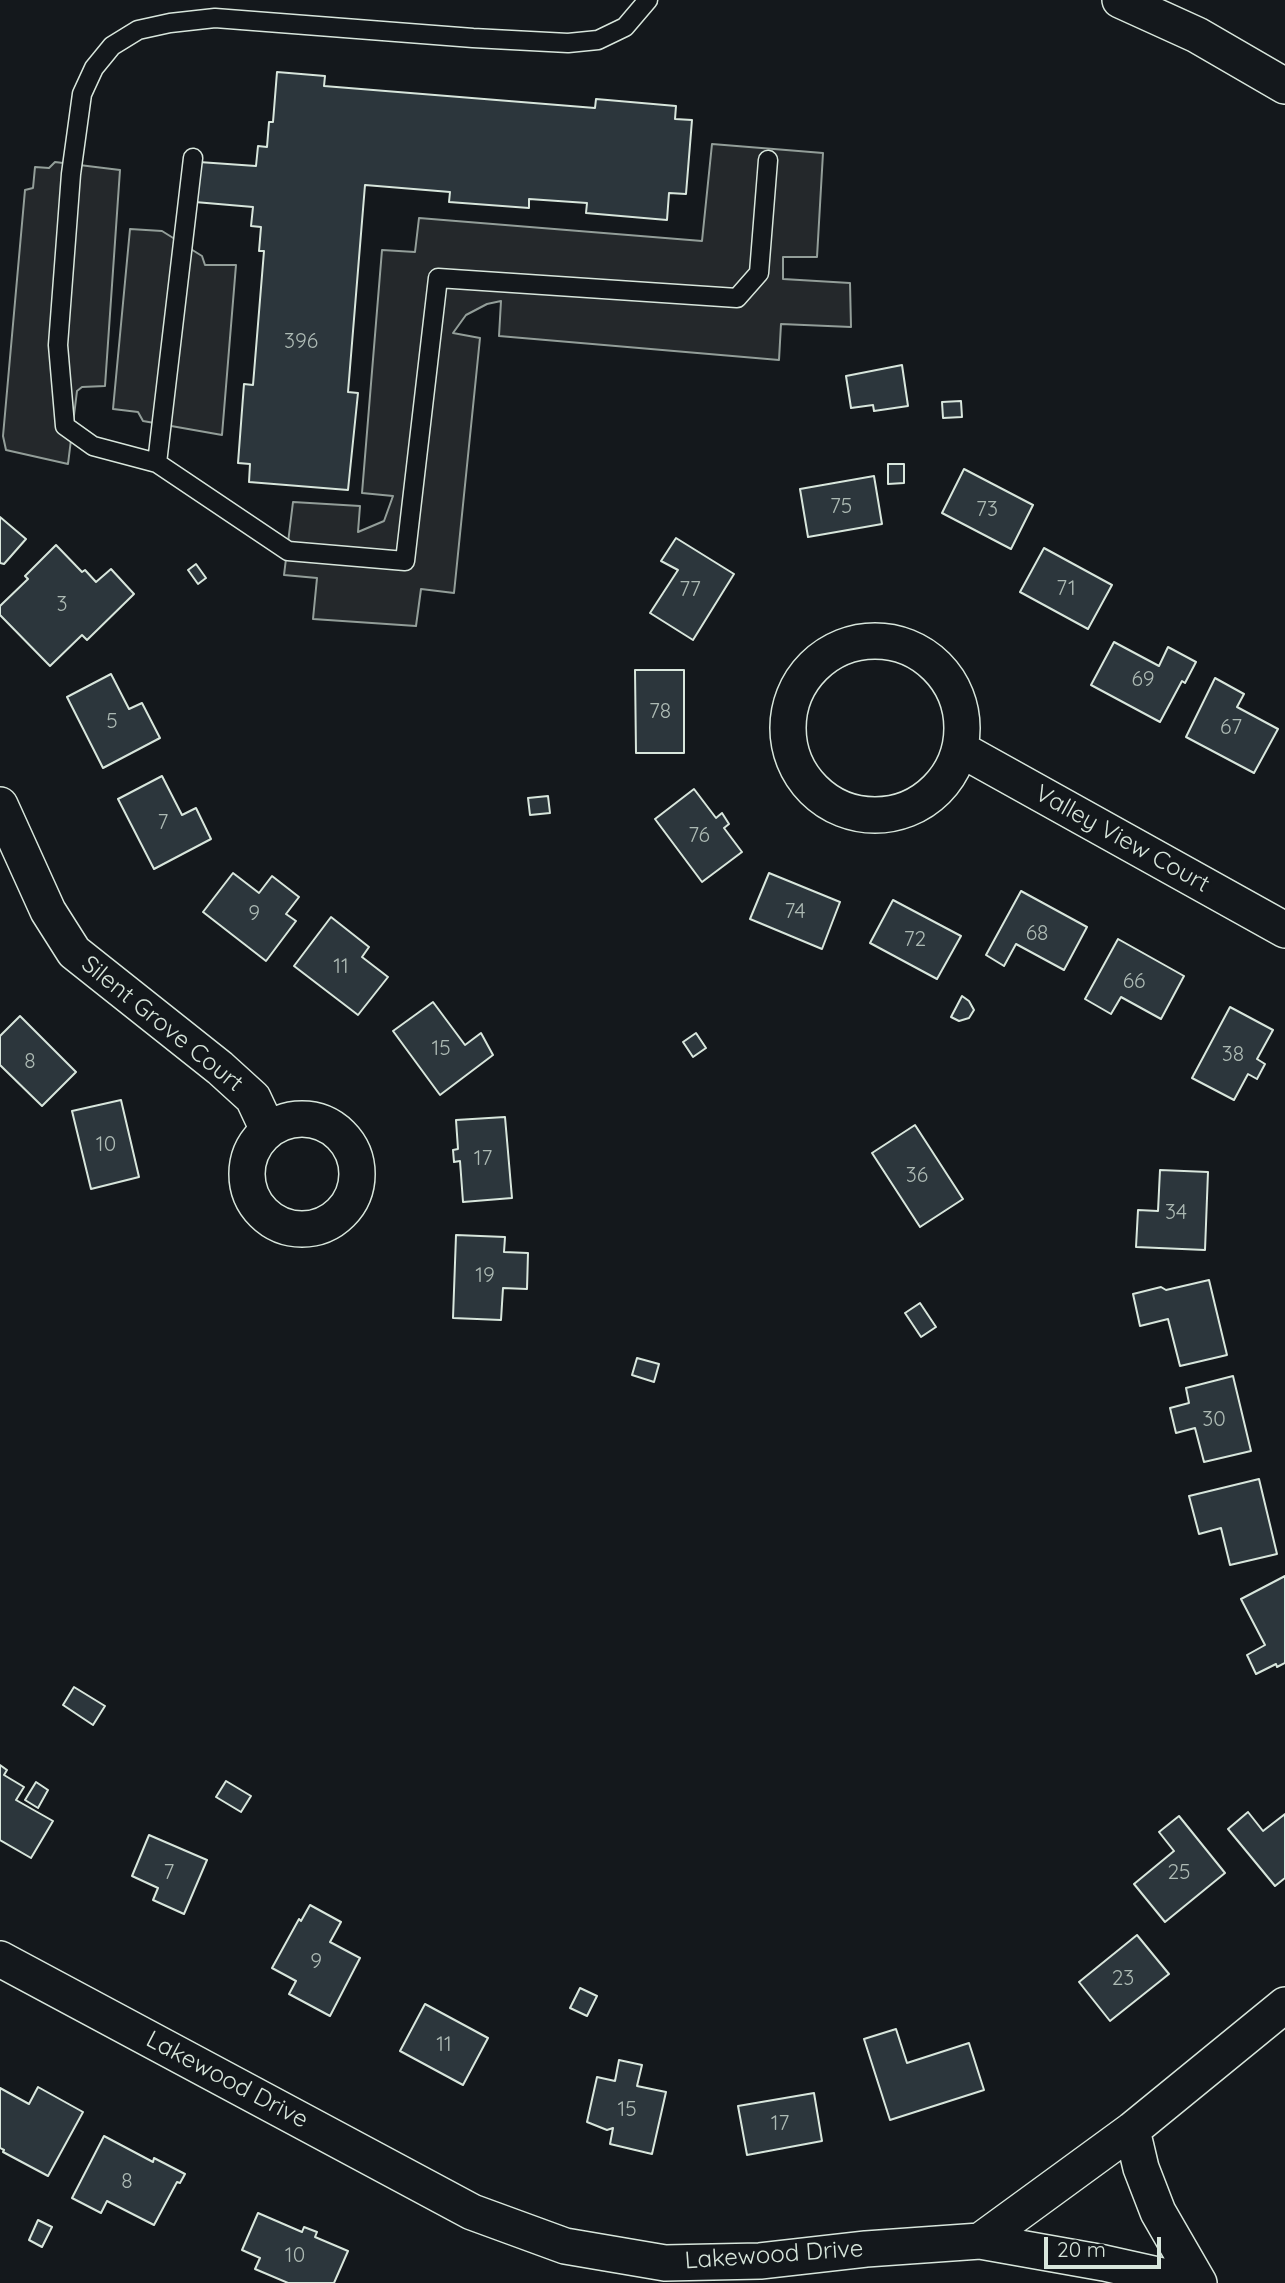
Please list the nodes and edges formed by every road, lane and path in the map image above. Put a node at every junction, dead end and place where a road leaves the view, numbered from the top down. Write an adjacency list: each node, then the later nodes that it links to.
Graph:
1 (648, 0): 6 (lane)
2 (1120, 0): 3 (street)
3 (1285, 86)
4 (194, 158): 6 (lane)
5 (768, 160): 6 (lane)
6 (157, 463)
7 (960, 749): 7 (street); 9 (street, Valley View Court)
8 (0, 805): 10 (street, Silent Grove Court)
9 (1285, 930)
10 (268, 1130)
11 (0, 1959): 14 (street, Lakewood Drive)
12 (1285, 2005): 13 (street)
13 (1132, 2130): 14 (street); 15 (street)
14 (980, 2241): 15 (street, Lakewood Drive)
15 (1197, 2283)

